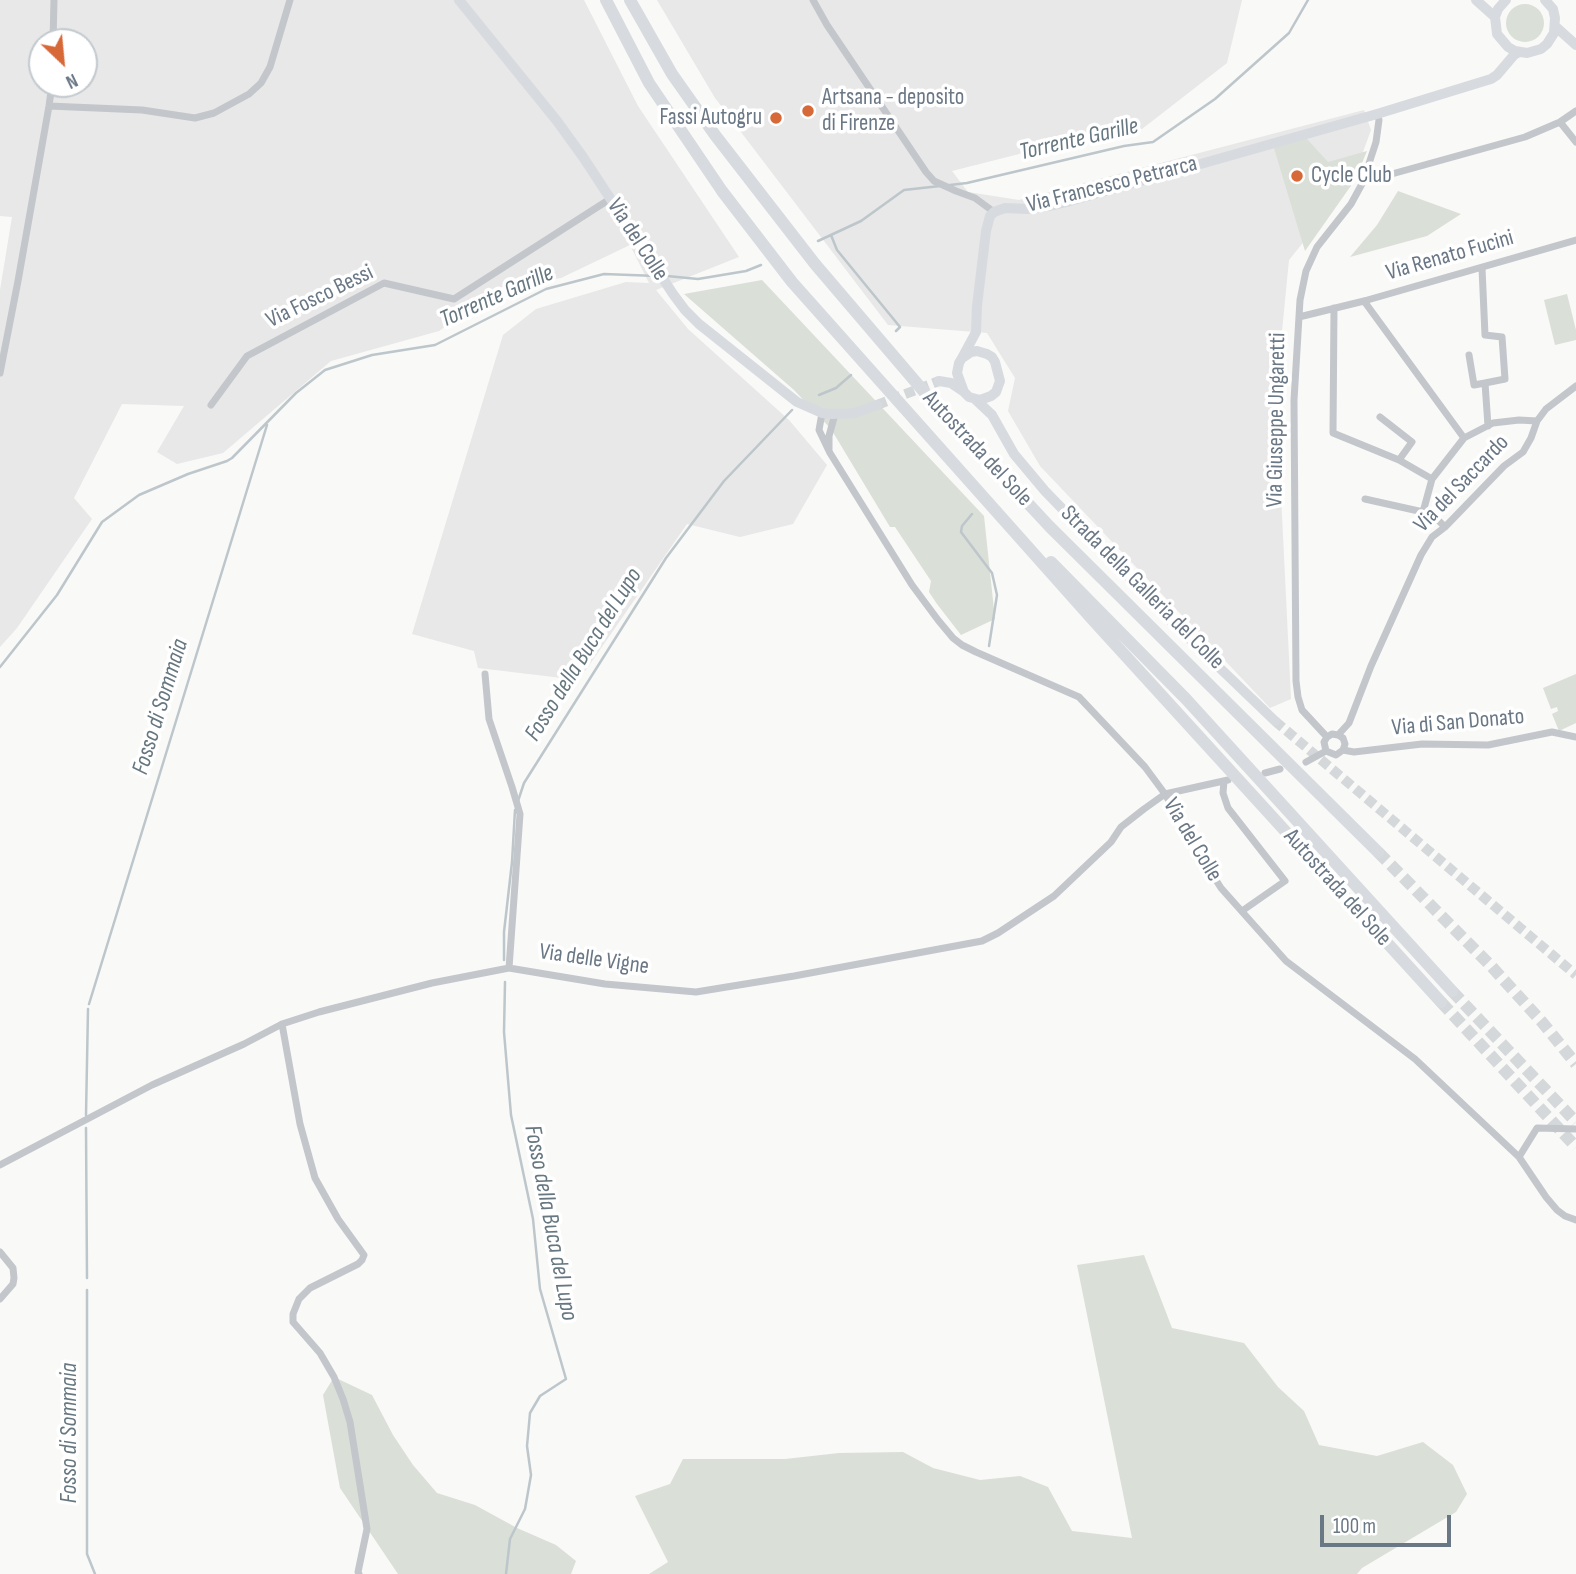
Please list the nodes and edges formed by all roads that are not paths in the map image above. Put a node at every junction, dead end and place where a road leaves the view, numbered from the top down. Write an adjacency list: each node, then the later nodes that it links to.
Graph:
1 (54, 0): 14 (street)
2 (290, 0): 21 (street)
3 (459, 0): 27 (main road, Via del Colle)
4 (606, 0): 55 (highway, Autostrada del Sole)
5 (630, 0): 71 (highway, Autostrada del Sole)
6 (813, 0): 28 (street, Via Francesco Petrarca)
7 (1476, 0): 12 (main road)
8 (1485, 0): 10 (main road)
9 (1545, 0): 11 (main road)
10 (1505, 1): 12 (main road)
11 (1555, 5): 13 (main road)
12 (1495, 17): 15 (main road)
13 (1556, 27): 16 (main road); 17 (main road)
14 (53, 28)
15 (1501, 41): 18 (main road); 19 (main road)
16 (1547, 44): 17 (main road); 18 (main road)
17 (1574, 44)
18 (1520, 52): 19 (main road, Via Francesco Petrarca)
19 (1502, 70): 23 (main road, Via Francesco Petrarca)
20 (50, 98): 21 (street)
21 (49, 107): 38 (street)
22 (1576, 111): 24 (street)
23 (1377, 114): 26 (street, Via Giuseppe Ungaretti); 28 (main road, Via Francesco Petrarca)
24 (1560, 122): 25 (street); 26 (street)
25 (1576, 142)
26 (1363, 181): 33 (street, Via Giuseppe Ungaretti)
27 (610, 199): 44 (street, Via Fosco Bessi); 46 (main road, Via del Colle)
28 (994, 212): 34 (main road)
29 (1576, 240): 30 (street, Via Renato Fucini)
30 (1482, 268): 31 (street, Via Renato Fucini); 39 (street)
31 (1364, 301): 32 (street, Via Renato Fucini); 52 (street)
32 (1334, 308): 33 (street, Via Renato Fucini); 54 (street)
33 (1299, 317): 63 (street, Via Giuseppe Ungaretti)
34 (976, 332): 35 (main road); 37 (main road)
35 (987, 354): 37 (main road); 42 (main road)
36 (1469, 355): 39 (street)
37 (960, 363): 41 (main road); 41 (main road)
38 (0, 373)
39 (1485, 383): 51 (street)
40 (1576, 386): 50 (street, Via del Saccardo)
41 (964, 392): 43 (main road)
42 (996, 392): 43 (main road); 48 (main road)
43 (975, 399): 48 (main road, Strada della Galleria del Colle)
44 (211, 405)
45 (877, 405): 47 (main road)
46 (822, 413): 47 (main road); 53 (street, Via del Colle)
47 (835, 414): 53 (street)
48 (992, 415): 61 (main road, Strada della Galleria del Colle)
49 (1380, 417): 54 (street)
50 (1537, 421): 51 (street); 59 (street, Via del Saccardo)
51 (1488, 426): 52 (street)
52 (1464, 438): 56 (street)
53 (830, 453): 70 (street, Via del Colle)
54 (1399, 460): 56 (street)
55 (952, 463): 74 (highway, Autostrada del Sole); 75 (highway, Autostrada del Sole)
56 (1432, 479): 58 (street)
57 (1365, 499): 58 (street)
58 (1423, 512): 59 (street)
59 (1446, 527): 62 (street, Via del Saccardo)
60 (485, 674): 73 (street)
61 (1275, 721)
62 (1338, 735): 63 (street); 65 (street)
63 (1327, 737): 66 (street)
64 (1576, 737): 65 (street, Via di San Donato)
65 (1343, 750): 66 (street)
66 (1326, 751): 67 (street)
67 (1306, 762)
68 (1280, 769): 69 (street)
69 (1265, 773)
70 (1165, 794): 72 (street, Via del Colle); 72 (street); 73 (street, Via delle Vigne)
71 (1378, 852)
72 (1242, 911): 78 (street, Via del Colle)
73 (509, 968): 76 (street, Via delle Vigne)
74 (1452, 991)
75 (1441, 1002)
76 (282, 1024): 79 (street, Via delle Vigne); 83 (street)
77 (1576, 1129): 78 (street)
78 (1519, 1157): 80 (street, Via del Colle)
79 (0, 1165)
80 (1576, 1220)
81 (0, 1251): 82 (street)
82 (0, 1299)
83 (359, 1574)

